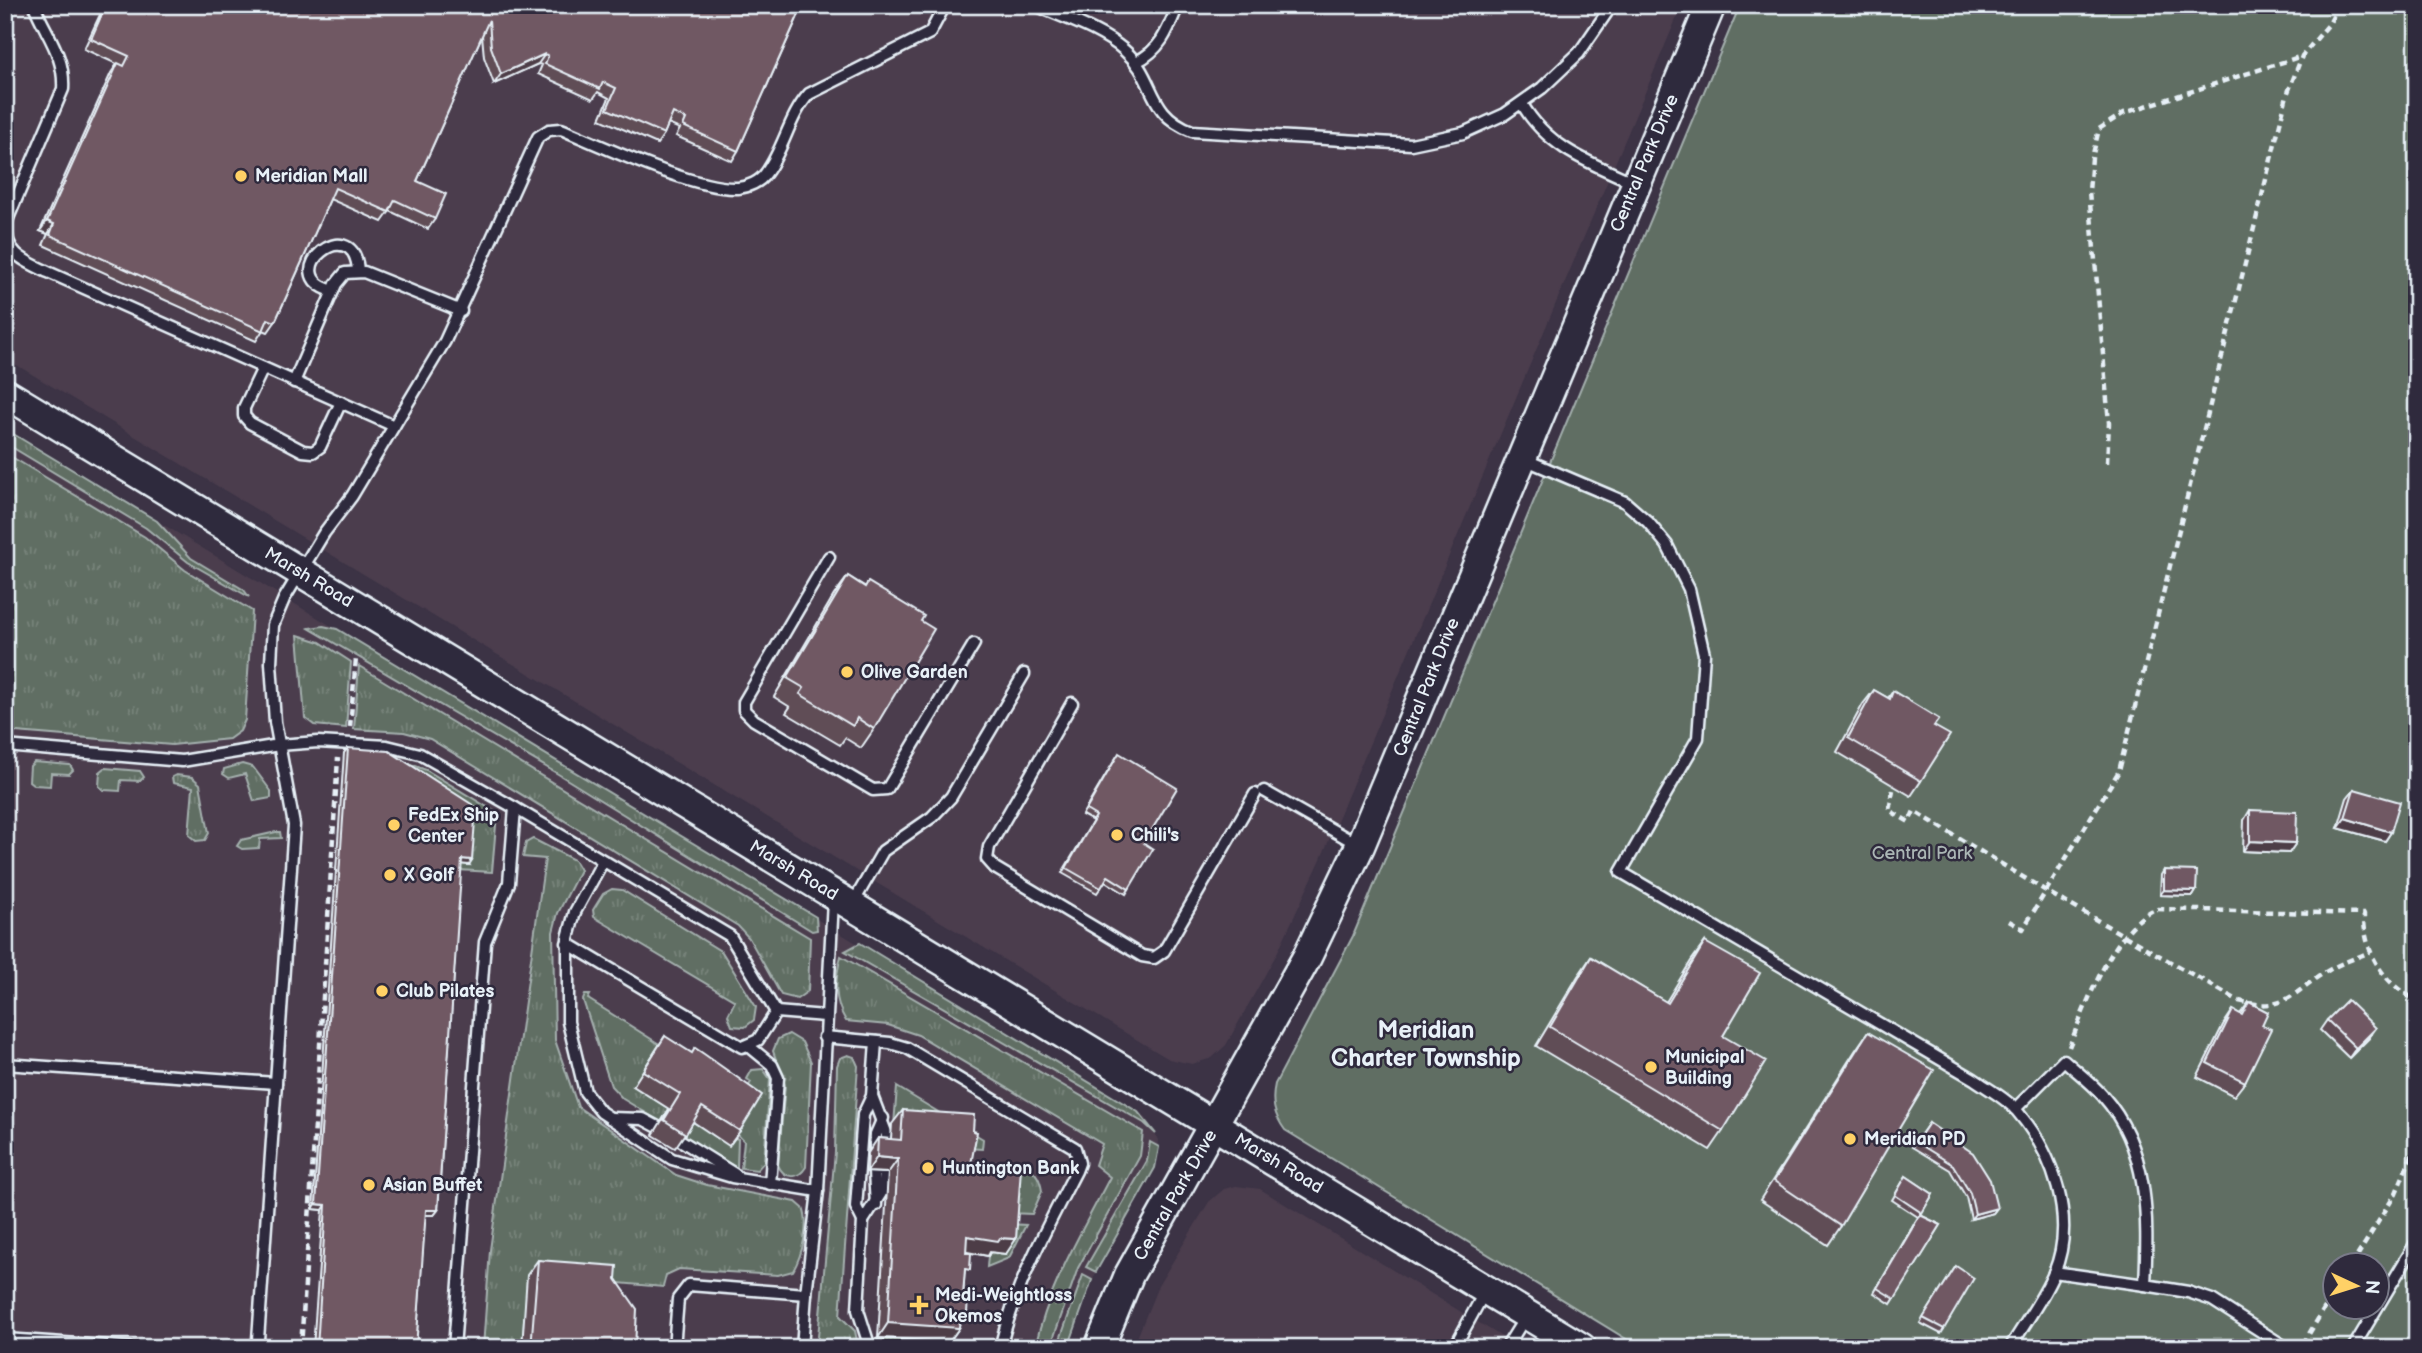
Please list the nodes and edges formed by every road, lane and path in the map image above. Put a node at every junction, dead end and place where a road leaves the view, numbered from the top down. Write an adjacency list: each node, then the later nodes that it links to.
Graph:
1 (34, 5): 15 (lane)
2 (946, 5): 14 (lane)
3 (1035, 5): 9 (lane)
4 (1178, 5): 9 (lane)
5 (1612, 5): 10 (lane)
6 (1711, 5): 11 (main road, Central Park Drive)
7 (2339, 5): 8 (path)
8 (2302, 56): 21 (path); 35 (path)
9 (1136, 62): 10 (lane)
10 (1522, 104): 11 (lane)
11 (1636, 183): 20 (main road, Central Park Drive)
12 (358, 270): 13 (lane); 13 (lane); 14 (lane)
13 (333, 291): 16 (lane)
14 (461, 312): 19 (lane)
15 (263, 368): 16 (lane); 18 (lane)
16 (293, 382): 18 (lane)
17 (5, 393): 23 (main road, Marsh Road)
18 (341, 402): 19 (lane)
19 (394, 426): 23 (lane)
20 (1521, 458): 33 (main road, Central Park Drive); 51 (lane)
21 (2108, 463)
22 (829, 557): 24 (lane)
23 (300, 572): 29 (lane); 36 (main road, Marsh Road)
24 (974, 644)
25 (356, 658): 28 (path)
26 (1024, 674): 36 (lane)
27 (1072, 703): 33 (lane)
28 (344, 743): 29 (lane); 32 (lane); 74 (path)
29 (279, 745): 30 (lane); 49 (lane)
30 (5, 746)
31 (1894, 790): 35 (path)
32 (515, 808): 34 (lane); 75 (lane)
33 (1360, 846): 53 (main road, Central Park Drive)
34 (603, 861): 39 (lane); 42 (lane)
35 (2044, 890): 37 (path); 38 (path)
36 (843, 900): 43 (lane); 53 (main road, Marsh Road)
37 (2009, 921)
38 (2124, 937): 40 (path); 40 (path); 47 (path)
39 (567, 943): 46 (lane); 52 (lane)
40 (2370, 952): 41 (path)
41 (2417, 1000)
42 (776, 1012): 43 (lane); 46 (lane)
43 (825, 1016): 44 (lane)
44 (824, 1037): 45 (lane); 61 (lane)
45 (876, 1041): 50 (lane); 79 (lane)
46 (750, 1047): 60 (lane)
47 (2064, 1060): 51 (lane); 66 (lane)
48 (5, 1064): 49 (lane)
49 (276, 1083): 73 (lane)
50 (872, 1096): 57 (lane); 62 (lane)
51 (2015, 1109): 65 (lane)
52 (610, 1118): 54 (lane); 59 (lane)
53 (1216, 1124): 67 (main road, Marsh Road); 80 (main road, Central Park Drive)
54 (658, 1127)
55 (680, 1140): 59 (lane)
56 (2417, 1143): 64 (path)
57 (881, 1153)
58 (879, 1173): 62 (lane)
59 (743, 1179): 60 (lane)
60 (770, 1184): 61 (lane)
61 (818, 1191): 68 (lane)
62 (863, 1221): 78 (lane)
63 (2417, 1241): 87 (lane)
64 (2359, 1252)
65 (2054, 1272): 66 (lane); 84 (lane)
66 (2145, 1285): 85 (lane)
67 (1486, 1289): 69 (main road, Marsh Road); 81 (lane)
68 (806, 1294): 76 (lane); 77 (lane)
69 (1527, 1314): 82 (lane); 83 (main road, Marsh Road)
70 (2320, 1315): 86 (path)
71 (5, 1339): 72 (lane)
72 (137, 1348)
73 (255, 1348)
74 (301, 1348)
75 (454, 1348)
76 (674, 1348)
77 (802, 1348)
78 (870, 1348)
79 (1000, 1348)
80 (1099, 1348)
81 (1454, 1348)
82 (1506, 1348)
83 (1581, 1348)
84 (2010, 1348)
85 (2287, 1348)
86 (2300, 1348)
87 (2353, 1348)

